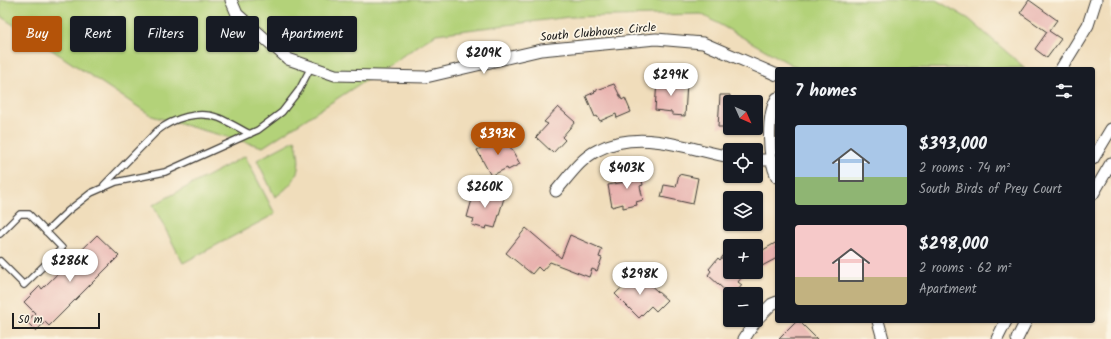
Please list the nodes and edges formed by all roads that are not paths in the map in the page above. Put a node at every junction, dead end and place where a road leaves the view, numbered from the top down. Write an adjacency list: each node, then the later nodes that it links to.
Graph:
1 (231, 0): 3 (street, South Clubhouse Circle)
2 (1096, 0): 4 (street)
3 (311, 67): 5 (street, South Clubhouse Circle); 8 (lane)
4 (1062, 67)
5 (775, 74)
6 (775, 101): 12 (street)
7 (1111, 129): 10 (street)
8 (250, 134): 15 (lane); 15 (lane)
9 (723, 155): 16 (street)
10 (1095, 156)
11 (763, 160): 12 (street)
12 (773, 160): 14 (street)
13 (1111, 163): 17 (street)
14 (775, 168)
15 (103, 187): 18 (lane)
16 (556, 191)
17 (1095, 191)
18 (46, 232): 19 (lane); 20 (lane)
19 (0, 234)
20 (0, 261)
21 (775, 303): 22 (street)
22 (763, 313)
23 (879, 323): 28 (street)
24 (1005, 323): 29 (street)
25 (1025, 323): 30 (street)
26 (752, 327): 27 (street)
27 (744, 339)
28 (883, 339)
29 (997, 339)
30 (1017, 339)

